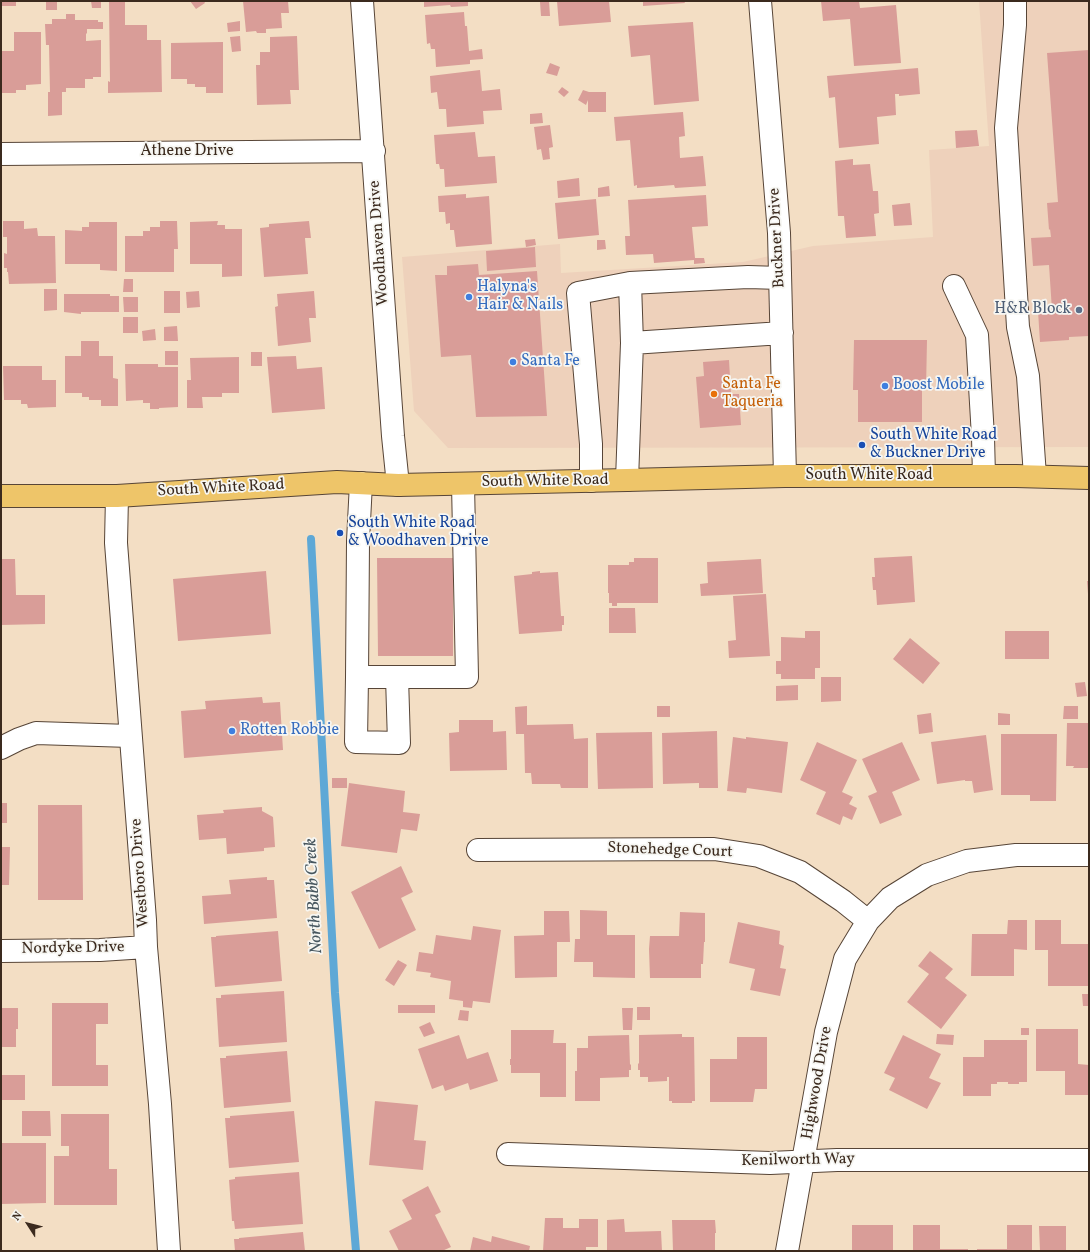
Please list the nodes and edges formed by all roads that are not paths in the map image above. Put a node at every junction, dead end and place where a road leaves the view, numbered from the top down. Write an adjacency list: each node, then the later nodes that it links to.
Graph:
1 (362, 1): 4 (street, Woodhaven Drive)
2 (760, 1): 6 (street, Buckner Drive)
3 (1015, 1): 13 (street)
4 (374, 151): 5 (street, Athene Drive); 19 (street, Woodhaven Drive)
5 (1, 154)
6 (780, 278): 7 (street); 9 (street, Buckner Drive)
7 (630, 283): 10 (street); 16 (street)
8 (954, 286): 12 (street)
9 (782, 334): 10 (street); 11 (street, Buckner Drive)
10 (632, 343): 15 (street)
11 (785, 476): 12 (main road, South White Road); 15 (main road, South White Road)
12 (984, 476): 13 (main road, South White Road)
13 (1035, 476): 14 (main road, South White Road)
14 (1089, 478)
15 (627, 480): 16 (main road, South White Road)
16 (591, 481): 18 (main road, South White Road)
17 (361, 483): 19 (main road, South White Road); 21 (main road, South White Road); 22 (street)
18 (463, 484): 19 (main road, South White Road); 23 (street)
19 (398, 485)
20 (1, 496): 21 (main road, South White Road)
21 (118, 496): 24 (street, Westboro Drive)
22 (357, 676): 23 (street); 23 (street)
23 (397, 677)
24 (130, 736): 25 (street); 29 (street, Westboro Drive)
25 (1, 748)
26 (478, 850): 28 (street, Stonehedge Court)
27 (1089, 854): 28 (street, Highwood Drive)
28 (868, 921): 33 (street, Highwood Drive)
29 (146, 947): 30 (street, Nordyke Drive); 34 (street, Westboro Drive)
30 (1, 950)
31 (508, 1154): 33 (street, Kenilworth Way)
32 (1089, 1160): 33 (street, Kenilworth Way)
33 (804, 1161): 35 (street, Highwood Drive)
34 (169, 1251)
35 (787, 1251)

